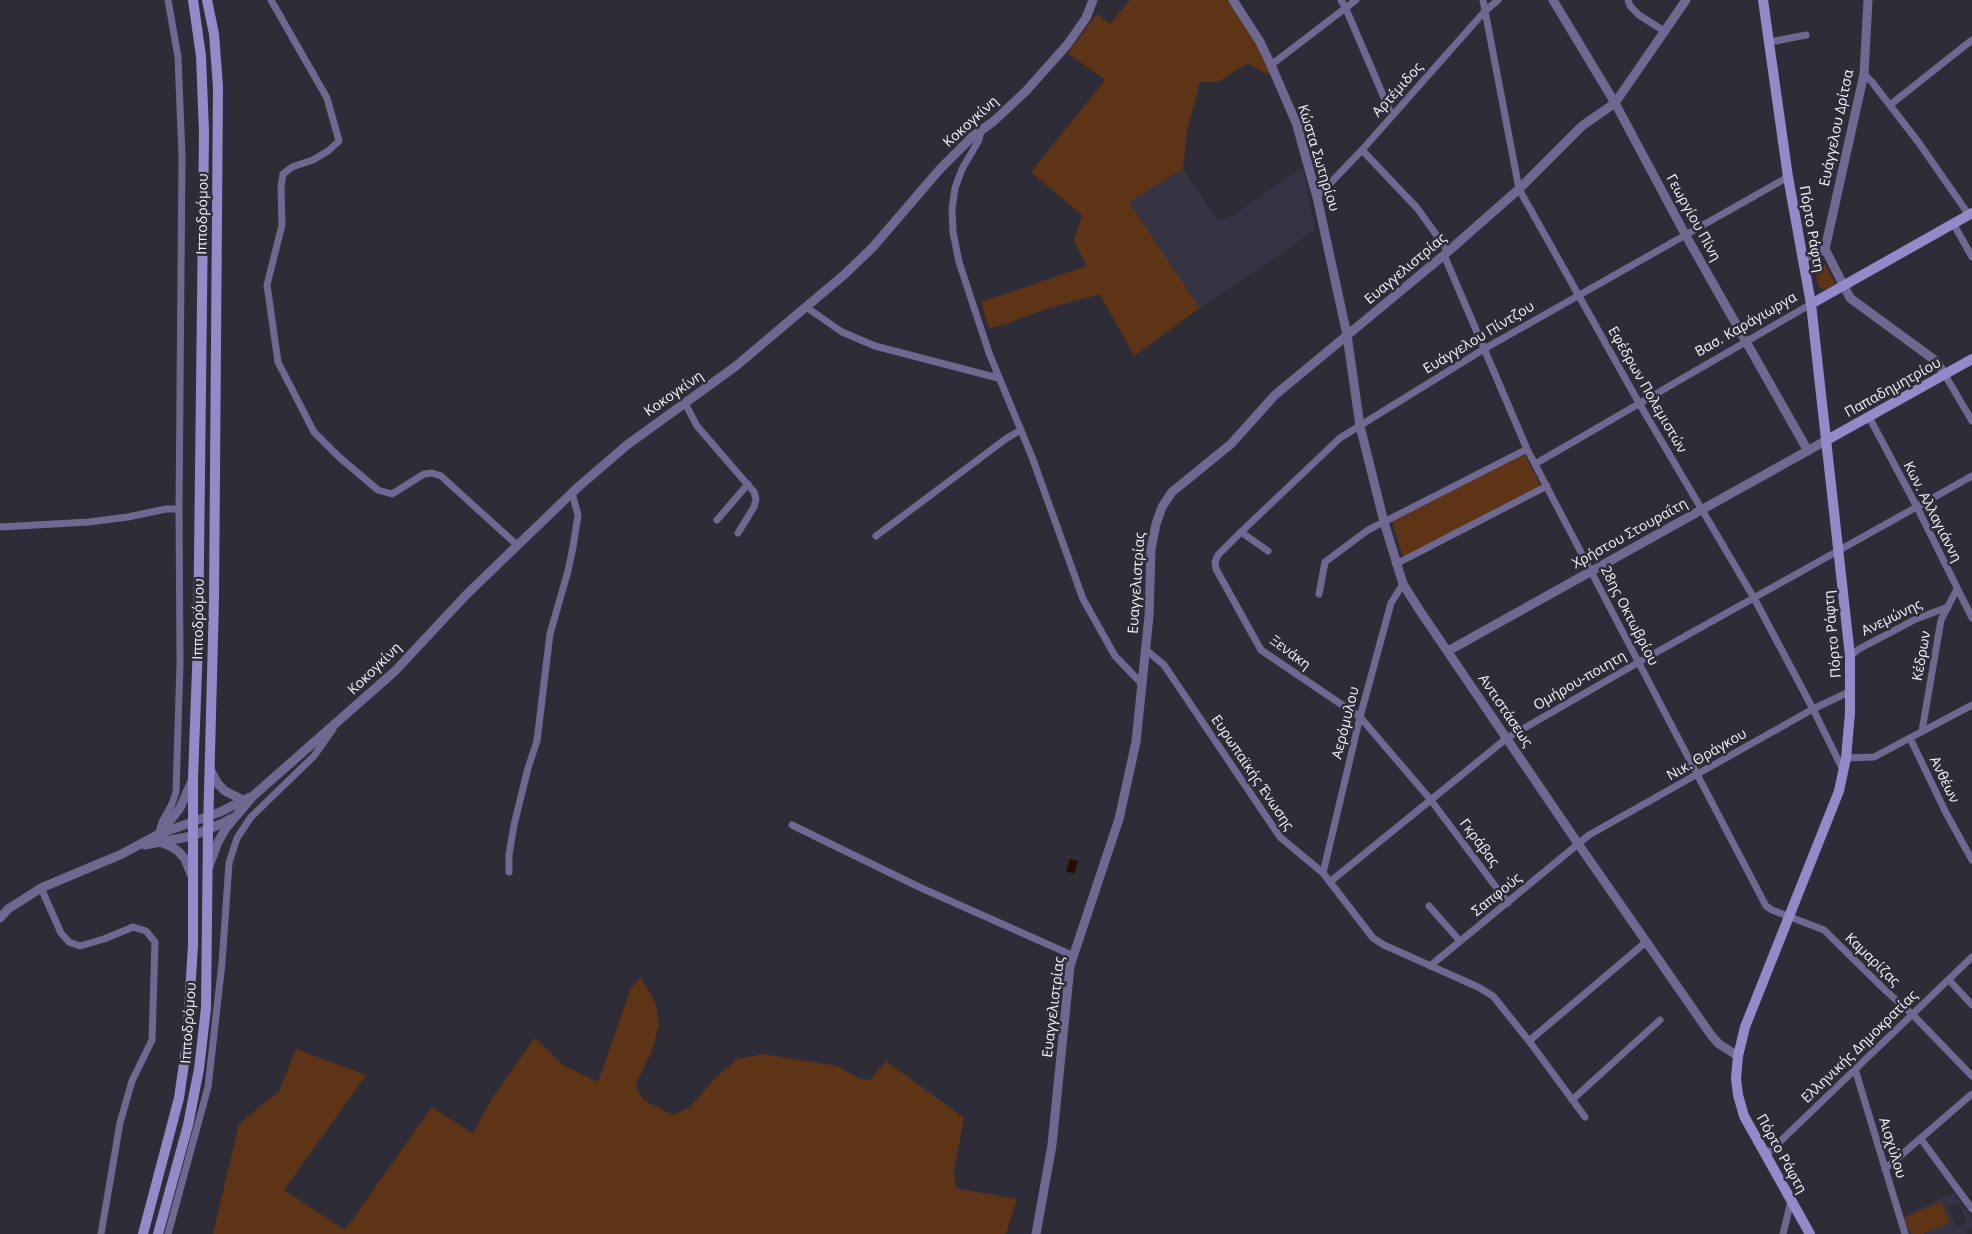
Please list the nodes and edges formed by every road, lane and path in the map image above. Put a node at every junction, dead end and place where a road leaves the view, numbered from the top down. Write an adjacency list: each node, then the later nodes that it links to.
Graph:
1 (168, 0): 64 (street)
2 (193, 0): 101 (main road, Ιπποδρόμου)
3 (207, 0): 98 (main road, Ιπποδρόμου)
4 (270, 0): 72 (street)
5 (1093, 0): 27 (street, Κοκογκίνη)
6 (1233, 0): 22 (street, Κώστα Σωτηρίου)
7 (1341, 0): 16 (street)
8 (1356, 0): 16 (street)
9 (1483, 0): 17 (street, Εφέδρων Πολεμιστών)
10 (1498, 0): 17 (street, Αρτέμιδος)
11 (1553, 0): 24 (street, Γεωργίου Πίνη)
12 (1628, 0): 18 (street)
13 (1686, 0): 18 (street, Ευαγγελιστρίας)
14 (1762, 0): 21 (main road, Πόρτο Ράφτη)
15 (1868, 0): 23 (street, Ευάγγελου Δρίτσα)
16 (1346, 9): 22 (street); 26 (street)
17 (1485, 11): 26 (street, Αρτέμιδος); 30 (street, Εφέδρων Πολεμιστών)
18 (1664, 31): 24 (street, Ευαγγελιστρίας)
19 (1806, 34): 21 (street)
20 (1972, 40): 25 (street)
21 (1770, 42): 29 (main road, Πόρτο Ράφτη)
22 (1271, 65): 31 (street, Κώστα Σωτηρίου)
23 (1864, 74): 25 (street); 35 (street, Ευάγγελου Δρίτσα)
24 (1615, 104): 30 (street, Ευαγγελιστρίας); 34 (street, Γεωργίου Πίνη)
25 (1890, 105): 32 (street)
26 (1392, 116): 28 (street, Αρτέμιδος)
27 (981, 131): 42 (street, Κοκογκίνη); 48 (street)
28 (1362, 150): 31 (street, Αρτέμιδος); 36 (street, 28ης Οκτωβρίου)
29 (1788, 177): 34 (street, Ευάγγελου Πίντζου); 38 (main road, Πόρτο Ράφτη)
30 (1519, 189): 36 (street, Ευαγγελιστρίας); 40 (street, Εφέδρων Πολεμιστών)
31 (1318, 196): 43 (street, Κώστα Σωτηρίου)
32 (1971, 214): 33 (main road, Βασ. Καράγιωργα)
33 (1953, 223): 37 (street); 39 (main road, Βασ. Καράγιωργα)
34 (1686, 234): 40 (street, Ευάγγελου Πίντζου); 44 (street, Γεωργίου Πίνη)
35 (1825, 249): 38 (street); 39 (street)
36 (1446, 253): 43 (street, Ευαγγελιστρίας); 45 (street, 28ης Οκτωβρίου)
37 (1972, 257)
38 (1802, 259): 41 (main road, Πόρτο Ράφτη)
39 (1843, 286): 41 (main road, Βασ. Καράγιωργα); 47 (street)
40 (1578, 295): 45 (street, Ευάγγελου Πίντζου); 50 (street, Εφέδρων Πολεμιστών)
41 (1811, 304): 44 (street, Βασ. Καράγιωργα); 55 (main road, Πόρτο Ράφτη)
42 (806, 307): 48 (street); 49 (street, Κοκογκίνη)
43 (1347, 335): 53 (street, Αντιστάσεως); 84 (street, Ευαγγελιστρίας)
44 (1746, 341): 50 (street, Βασ. Καράγιωργα); 57 (street, Γεωργίου Πίνη)
45 (1484, 349): 53 (street, Ευάγγελου Πίντζου); 56 (street, 28ης Οκτωβρίου)
46 (1972, 359): 47 (main road, Παπαδημητρίου)
47 (1945, 375): 51 (main road, Παπαδημητρίου); 52 (street)
48 (998, 378): 54 (street)
49 (685, 403): 60 (street); 62 (street, Κοκογκίνη)
50 (1640, 403): 58 (street, Βασ. Καράγιωργα); 65 (street, Εφέδρων Πολεμιστών)
51 (1869, 417): 55 (main road, Παπαδημητρίου); 63 (street, Κων. Αλλαγιάννη)
52 (1972, 421)
53 (1360, 426): 67 (street, Αντιστάσεως); 69 (street, Ευάγγελου Πίντζου)
54 (1021, 430): 71 (street); 88 (street)
55 (1826, 440): 57 (street, Χρήστου Στουραΐτη); 74 (main road, Πόρτο Ράφτη)
56 (1527, 449): 58 (street, 28ης Οκτωβρίου); 67 (street)
57 (1808, 451): 65 (street, Χρήστου Στουραΐτη)
58 (1535, 464): 61 (street, 28ης Οκτωβρίου)
59 (1972, 476): 63 (street, Ομήρου-ποιητη)
60 (748, 484): 66 (street); 70 (street)
61 (1547, 486): 76 (street); 77 (street, 28ης Οκτωβρίου)
62 (572, 493): 72 (street, Κοκογκίνη); 114 (street)
63 (1917, 507): 74 (street, Ομήρου-ποιητη); 79 (street, Κων. Αλλαγιάννη)
64 (179, 509): 68 (street); 111 (street)
65 (1703, 509): 77 (street, Χρήστου Στουραΐτη); 81 (street, Εφέδρων Πολεμιστών)
66 (717, 520)
67 (1384, 522): 76 (street, Αντιστάσεως); 80 (street)
68 (0, 527)
69 (1241, 532): 73 (street); 75 (street, Ευάγγελου Πίντζου)
70 (738, 533)
71 (876, 536)
72 (517, 546): 93 (street, Κοκογκίνη)
73 (1268, 550)
74 (1839, 551): 81 (street, Ομήρου-ποιητη); 86 (main road, Πόρτο Ράφτη)
75 (1214, 562): 92 (street, Ξενάκη)
76 (1396, 564): 78 (street, Αντιστάσεως)
77 (1592, 571): 85 (street, Χρήστου Στουραΐτη); 87 (street, 28ης Οκτωβρίου)
78 (1403, 584): 85 (street, Αντιστάσεως); 92 (street, Αερόμυλου)
79 (1957, 590): 82 (street, Κέδρων); 83 (street, Κων. Αλλαγιάννη)
80 (1318, 594)
81 (1754, 598): 87 (street, Ομήρου-ποιητη); 91 (street, Εφέδρων Πολεμιστών)
82 (1948, 607): 86 (street, Ανεμώνης); 94 (street, Κέδρων)
83 (1972, 618)
84 (1146, 650): 88 (street, Ευαγγελιστρίας); 115 (street, Ευρωπαϊκής Ένωσης)
85 (1448, 651): 95 (street, Αντιστάσεως)
86 (1850, 656): 89 (main road, Πόρτο Ράφτη)
87 (1638, 662): 95 (street, Ομήρου-ποιητη); 100 (street, 28ης Οκτωβρίου)
88 (1142, 684): 126 (street, Ευαγγελιστρίας)
89 (1851, 691): 91 (street, Νικ. Θράγκου); 97 (main road, Πόρτο Ράφτη)
90 (1972, 705): 94 (street)
91 (1813, 709): 99 (street, Εφέδρων Πολεμιστών); 100 (street, Νικ. Θράγκου)
92 (1360, 717): 103 (street, Ξενάκη); 115 (street, Αερόμυλου)
93 (338, 722): 102 (street, Κοκογκίνη); 148 (street)
94 (1922, 731): 96 (street)
95 (1507, 738): 103 (street, Ομήρου-ποιητη); 112 (street, Αντιστάσεως)
96 (1910, 738): 97 (street); 113 (street, Ανθέων)
97 (1846, 758): 99 (main road, Πόρτο Ράφτη)
98 (209, 765): 104 (street); 106 (main road, Ιπποδρόμου)
99 (1844, 772): 122 (main road, Πόρτο Ράφτη)
100 (1697, 775): 112 (street, Νικ. Θράγκου); 122 (street, 28ης Οκτωβρίου)
101 (193, 778): 107 (main road, Ιπποδρόμου); 111 (street)
102 (253, 796): 104 (street); 105 (street)
103 (1430, 799): 118 (street, Ομήρου-ποιητη); 120 (street, Γκράβας)
104 (243, 800): 106 (street)
105 (236, 815): 109 (street); 116 (street)
106 (208, 816): 107 (street); 109 (main road, Ιπποδρόμου)
107 (192, 821): 110 (main road, Ιπποδρόμου); 111 (street)
108 (792, 825): 126 (street)
109 (208, 830): 110 (street); 116 (main road, Ιπποδρόμου)
110 (192, 836): 111 (street); 117 (main road, Ιπποδρόμου)
111 (160, 838): 117 (street); 119 (street)
112 (1579, 845): 120 (street, Σαπφούς); 125 (street, Αντιστάσεως)
113 (1972, 860)
114 (509, 872)
115 (1323, 872): 118 (street, Ευρωπαϊκής Ένωσης)
116 (207, 874): 147 (main road, Ιπποδρόμου)
117 (192, 878): 146 (main road, Ιπποδρόμου)
118 (1331, 881): 128 (street, Ευρωπαϊκής Ένωσης)
119 (41, 888): 123 (street); 145 (street)
120 (1508, 902): 124 (street, Σαπφούς)
121 (1429, 906): 124 (street)
122 (1789, 916): 131 (street, Καμαρίζας); 134 (main road, Πόρτο Ράφτη)
123 (0, 918)
124 (1460, 941): 128 (street, Σαπφούς)
125 (1646, 942): 133 (street); 134 (street, Αντιστάσεως)
126 (1074, 956): 149 (street, Ευαγγελιστρίας)
127 (1972, 957): 129 (street, Ελληνικής Δημοκρατίας)
128 (1430, 966): 133 (street, Ευρωπαϊκής Ένωσης)
129 (1949, 980): 130 (street); 131 (street, Ελληνικής Δημοκρατίας)
130 (1972, 1005)
131 (1912, 1014): 135 (street, Ελληνικής Δημοκρατίας); 136 (street, Καμαρίζας)
132 (1660, 1020): 138 (street)
133 (1529, 1041): 138 (street, Ευρωπαϊκής Ένωσης)
134 (1738, 1056): 141 (main road, Πόρτο Ράφτη)
135 (1855, 1069): 141 (street, Ελληνικής Δημοκρατίας); 142 (street, Αισχύλου)
136 (1972, 1076)
137 (1972, 1094): 140 (street)
138 (1572, 1100): 139 (street, Ευρωπαϊκής Ένωσης)
139 (1585, 1117)
140 (1921, 1139): 142 (street); 144 (street)
141 (1765, 1156): 143 (main road, Πόρτο Ράφτη)
142 (1885, 1169): 152 (street, Αισχύλου)
143 (1791, 1201): 150 (street); 151 (main road, Πόρτο Ράφτη)
144 (1972, 1209)
145 (101, 1234)
146 (143, 1234)
147 (158, 1234)
148 (168, 1234)
149 (1036, 1234)
150 (1784, 1234)
151 (1810, 1234)
152 (1906, 1234)

